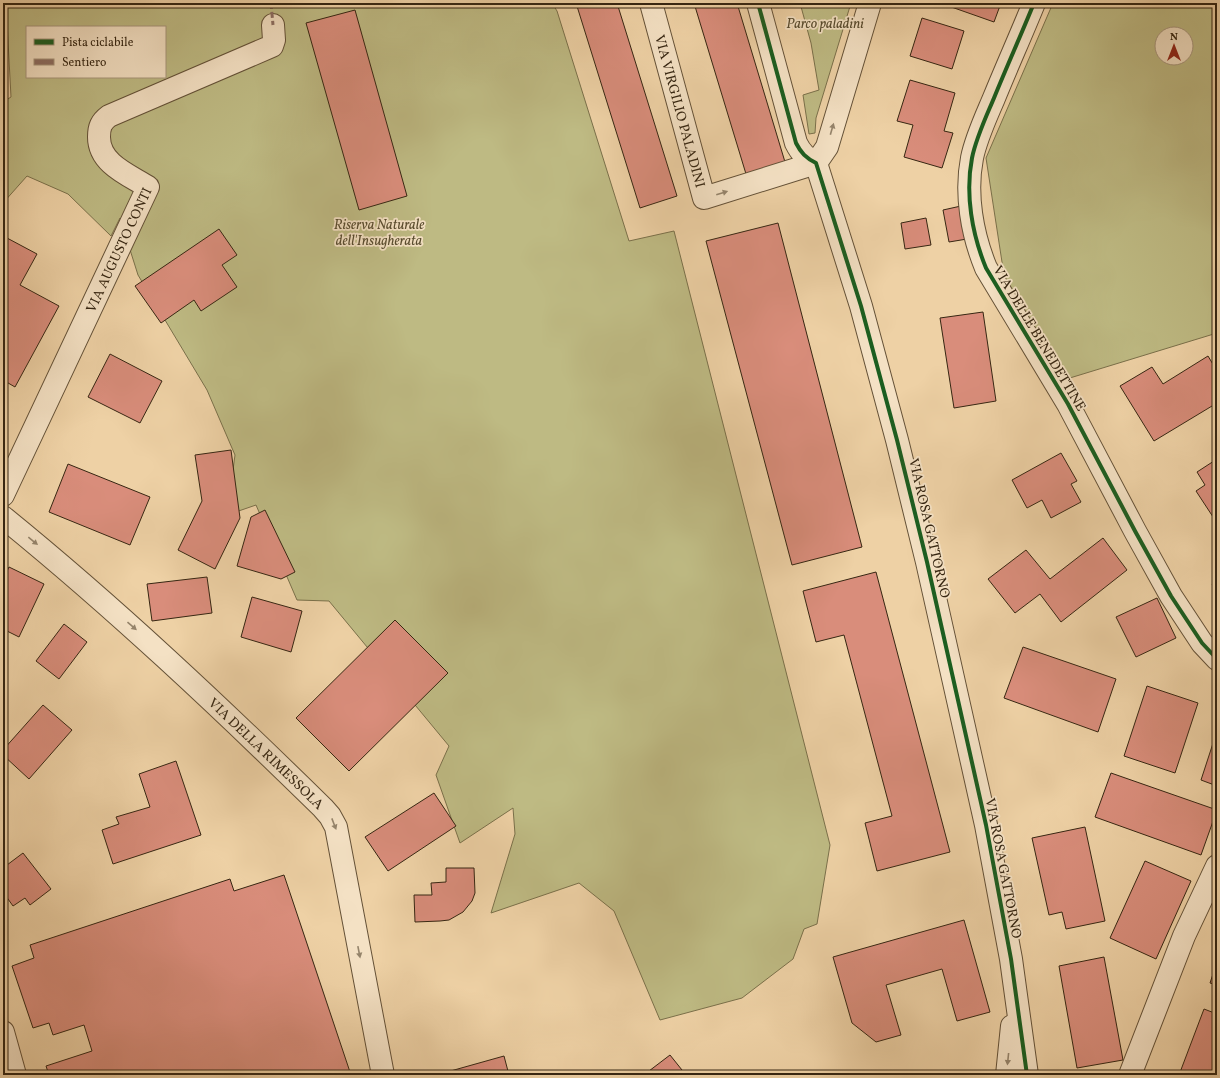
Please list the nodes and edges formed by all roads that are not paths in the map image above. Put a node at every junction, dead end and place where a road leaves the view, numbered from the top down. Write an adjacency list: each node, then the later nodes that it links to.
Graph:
1 (651, 3): 6 (street, VIA VIRGILIO PALADINI, one-way to 6)
2 (758, 3): 6 (street)
3 (870, 3): 6 (street, one-way to 3)
4 (1034, 3): 9 (street, VIA DELLE BENEDETTINE)
5 (273, 25): 7 (street, VIA AUGUSTO CONTI)
6 (816, 164): 11 (street, VIA ROSA GATTORNO)
7 (3, 494)
8 (3, 517): 14 (street, VIA DELLA RIMESSOLA, one-way to 14)
9 (1217, 659)
10 (1217, 866): 17 (street)
11 (1016, 993): 15 (street, VIA ROSA GATTORNO, one-way to 15); 16 (street, VIA ROSA GATTORNO)
12 (3, 1032): 13 (street)
13 (15, 1075)
14 (383, 1075)
15 (1007, 1075)
16 (1028, 1075)
17 (1130, 1075)

